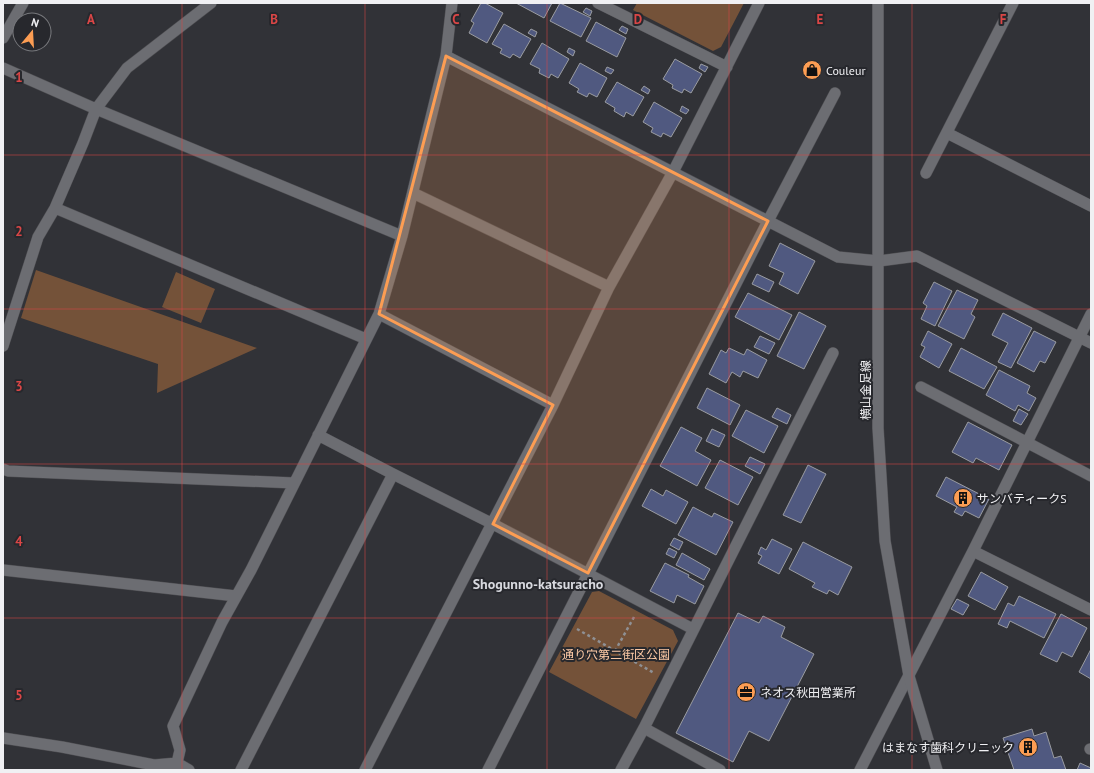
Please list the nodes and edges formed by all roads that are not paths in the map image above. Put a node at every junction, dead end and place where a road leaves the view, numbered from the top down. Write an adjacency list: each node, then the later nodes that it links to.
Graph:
1 (23, 3): 8 (street)
2 (212, 3): 13 (street)
3 (452, 3): 9 (street)
4 (598, 3): 10 (street)
5 (759, 3): 10 (street)
6 (878, 3): 22 (street, 横山金足線)
7 (1013, 3): 14 (street)
8 (3, 38)
9 (446, 56): 15 (street); 17 (street)
10 (727, 67): 15 (street)
11 (3, 68): 13 (street)
12 (835, 93): 20 (street)
13 (96, 109): 19 (street); 21 (street)
14 (947, 133): 16 (street); 18 (street)
15 (673, 172): 20 (street); 23 (street)
16 (926, 174)
17 (413, 193): 21 (street); 23 (street)
18 (1091, 206)
19 (55, 208): 27 (street); 29 (street)
20 (768, 221): 22 (street); 42 (street)
21 (402, 236): 24 (street)
22 (879, 261): 26 (street); 46 (street, 横山金足線)
23 (609, 287): 32 (street)
24 (379, 314): 27 (street); 32 (street)
25 (1091, 314): 26 (street)
26 (1080, 337): 28 (street); 34 (street)
27 (366, 339): 33 (street)
28 (1091, 343)
29 (3, 346)
30 (833, 353): 45 (street)
31 (921, 388): 34 (street)
32 (553, 405): 39 (street)
33 (318, 434): 36 (street); 38 (street)
34 (1026, 442): 37 (street); 40 (street)
35 (3, 468): 38 (street)
36 (393, 474): 39 (street); 51 (street)
37 (1091, 476)
38 (294, 483): 43 (street)
39 (493, 524): 42 (street); 52 (street)
40 (973, 551): 44 (street); 46 (street)
41 (3, 570): 43 (street)
42 (588, 574): 45 (street); 53 (street)
43 (236, 596): 49 (street)
44 (1091, 610)
45 (693, 629): 47 (street)
46 (909, 676): 56 (street); 57 (street, 横山金足線)
47 (644, 728): 54 (street); 55 (street)
48 (3, 738): 49 (street)
49 (177, 767): 50 (street)
50 (189, 770)
51 (241, 770)
52 (365, 770)
53 (488, 770)
54 (621, 770)
55 (718, 770)
56 (860, 770)
57 (937, 770)

